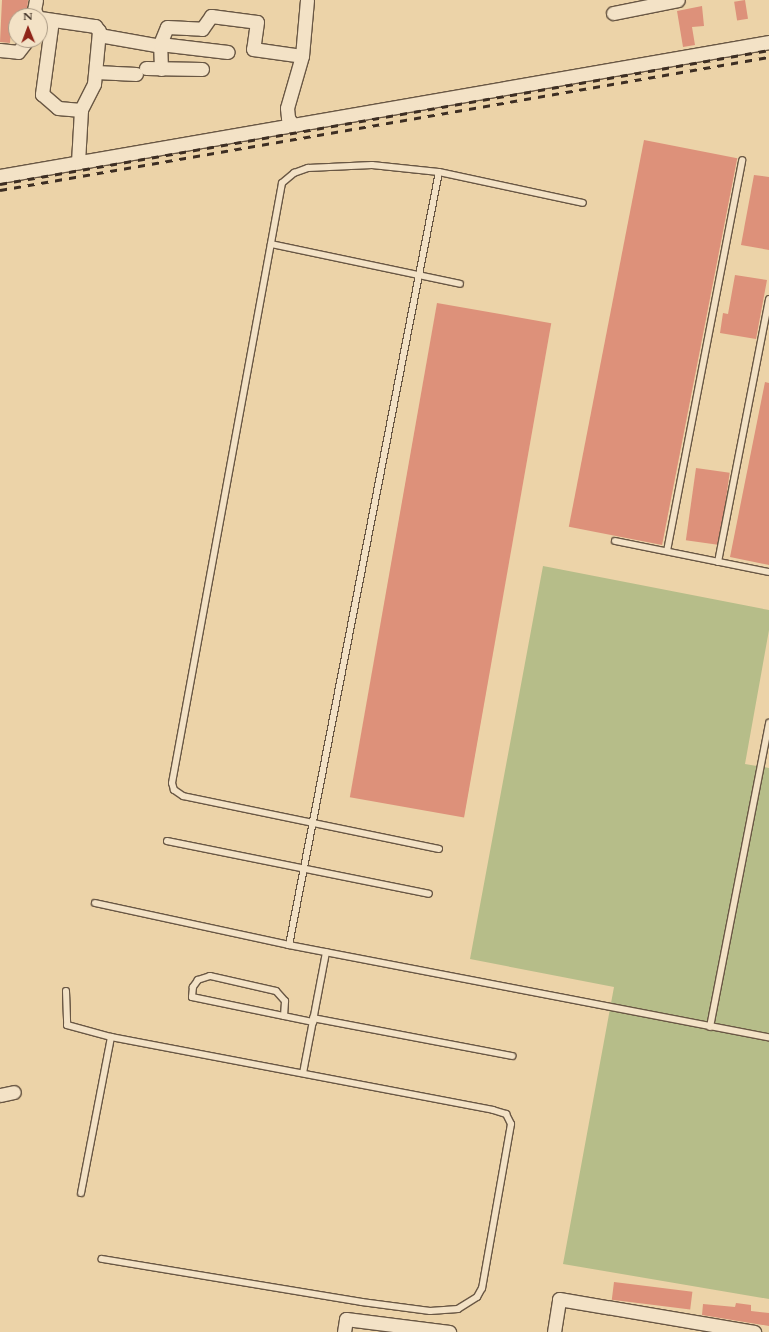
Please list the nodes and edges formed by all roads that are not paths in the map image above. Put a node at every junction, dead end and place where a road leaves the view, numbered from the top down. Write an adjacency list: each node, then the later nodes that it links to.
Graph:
1 (307, 0): 12 (street)
2 (678, 0): 3 (street)
3 (613, 13)
4 (48, 19): 5 (street)
5 (99, 34): 7 (street); 15 (street)
6 (769, 42): 17 (street)
7 (160, 44): 11 (street); 12 (street); 13 (street)
8 (21, 48): 10 (street)
9 (44, 48): 16 (street)
10 (0, 50)
11 (228, 52)
12 (302, 56): 17 (street)
13 (160, 69): 14 (street); 15 (street)
14 (202, 69)
15 (96, 72): 16 (street)
16 (80, 110): 19 (street)
17 (294, 126): 19 (street)
18 (742, 160): 28 (lane)
19 (78, 162): 21 (street)
20 (439, 172): 22 (lane); 23 (lane); 24 (lane)
21 (0, 176)
22 (584, 203)
23 (271, 244): 24 (lane); 32 (lane)
24 (417, 276): 25 (lane); 32 (lane)
25 (460, 284)
26 (769, 299): 29 (lane)
27 (615, 541): 28 (lane)
28 (667, 552): 29 (lane)
29 (718, 562): 30 (lane)
30 (769, 572)
31 (769, 724): 43 (lane)
32 (312, 822): 34 (lane); 35 (lane)
33 (167, 841): 35 (lane)
34 (439, 848)
35 (302, 870): 36 (lane); 38 (lane)
36 (429, 894)
37 (94, 903): 38 (lane)
38 (289, 945): 39 (lane)
39 (326, 952): 42 (lane); 43 (lane)
40 (66, 991): 44 (lane)
41 (284, 1016): 41 (lane); 42 (lane)
42 (313, 1020): 46 (lane); 47 (lane)
43 (710, 1027): 45 (lane)
44 (111, 1037): 47 (lane); 50 (lane)
45 (769, 1037)
46 (512, 1056)
47 (303, 1073): 51 (lane)
48 (14, 1092): 49 (street)
49 (0, 1095)
50 (81, 1193)
51 (102, 1259)
52 (344, 1332): 53 (street)
53 (449, 1332)
54 (554, 1332): 55 (street)
55 (754, 1332)

